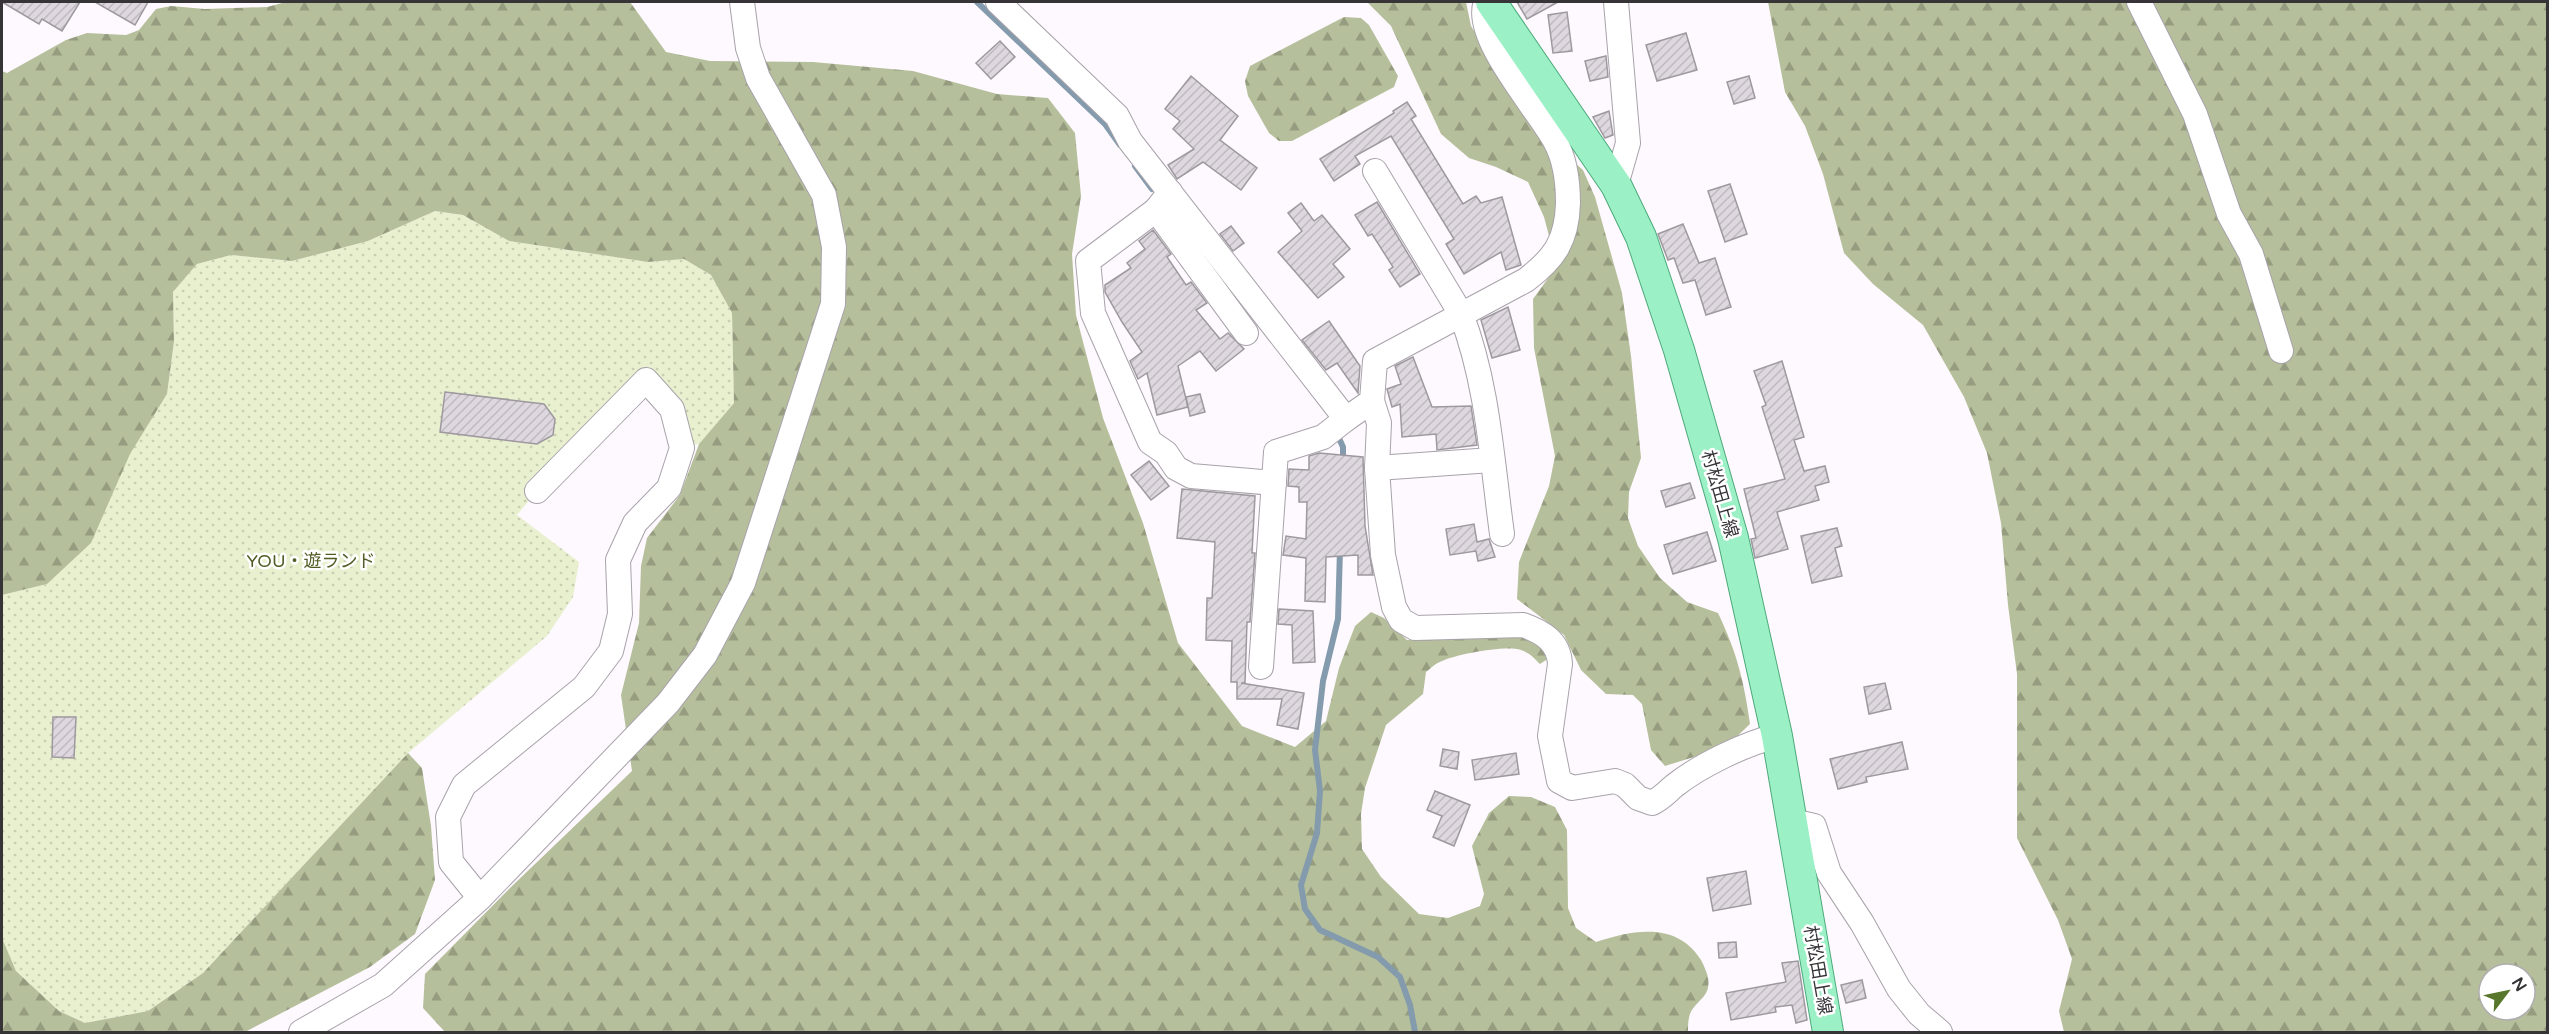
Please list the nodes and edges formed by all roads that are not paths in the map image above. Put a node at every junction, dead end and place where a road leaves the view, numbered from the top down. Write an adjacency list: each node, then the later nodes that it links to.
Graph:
1 (742, 2): 23 (street)
2 (998, 2): 9 (street)
3 (1486, 2): 10 (street)
4 (1491, 2): 8 (main road, 村松田上線)
5 (1616, 2): 8 (street)
6 (2139, 2): 12 (street)
7 (1375, 171): 10 (street)
8 (1616, 185): 21 (main road, 村松田上線)
9 (1163, 201): 11 (street); 14 (street); 17 (street)
10 (1461, 314): 13 (street); 15 (street)
11 (1246, 333)
12 (2281, 351)
13 (1372, 401): 14 (street); 16 (street)
14 (1346, 420): 17 (street)
15 (1492, 460): 16 (street); 19 (street)
16 (1377, 468): 21 (street)
17 (1274, 483): 20 (street)
18 (537, 491): 23 (street)
19 (1502, 534)
20 (1262, 668)
21 (1777, 736): 22 (main road, 村松田上線)
22 (1792, 821): 25 (main road, 村松田上線); 26 (street)
23 (480, 898): 24 (street)
24 (301, 1032)
25 (1828, 1032)
26 (1940, 1032)

